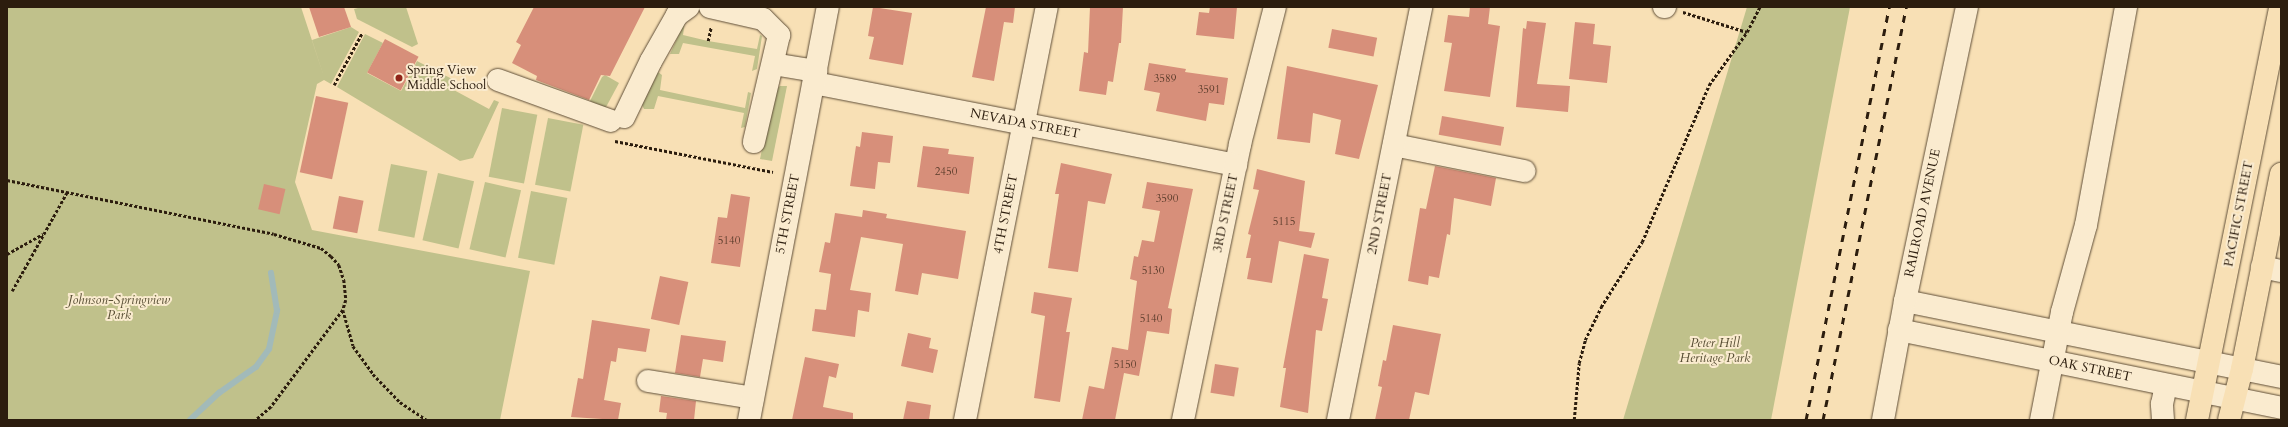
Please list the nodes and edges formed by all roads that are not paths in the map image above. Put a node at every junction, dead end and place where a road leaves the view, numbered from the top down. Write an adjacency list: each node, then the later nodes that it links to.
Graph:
1 (688, 7): 12 (street)
2 (710, 7): 10 (street)
3 (828, 7): 11 (street, 5TH STREET)
4 (1047, 7): 13 (street, 4TH STREET)
5 (1275, 7): 16 (street, 3RD STREET)
6 (1421, 7): 15 (street, 2ND STREET)
7 (1966, 7): 20 (street, RAILROAD AVENUE)
8 (2126, 7): 22 (street)
9 (2280, 7): 24 (main road, PACIFIC STREET)
10 (773, 64): 11 (street, NEVADA STREET); 14 (street)
11 (815, 77): 13 (street, NEVADA STREET); 30 (street, 5TH STREET)
12 (498, 80)
13 (1024, 124): 16 (street, NEVADA STREET); 34 (street, 4TH STREET)
14 (754, 142)
15 (1394, 145): 17 (street); 36 (street, 2ND STREET)
16 (1236, 165): 35 (street, 3RD STREET)
17 (1524, 171)
18 (2281, 174): 19 (main road)
19 (2272, 269): 25 (main road)
20 (1905, 301): 21 (street, RAILROAD AVENUE); 22 (street)
21 (1899, 330): 23 (street, OAK STREET); 37 (street, RAILROAD AVENUE)
22 (2059, 332): 23 (street); 24 (street)
23 (2053, 362): 28 (street, OAK STREET); 38 (street)
24 (2208, 362): 25 (street); 29 (main road, PACIFIC STREET)
25 (2242, 370): 26 (street); 31 (main road)
26 (2281, 377)
27 (648, 381): 30 (street)
28 (2166, 385): 29 (street, OAK STREET); 39 (street)
29 (2202, 392): 31 (street, OAK STREET); 40 (main road, PACIFIC STREET)
30 (753, 398): 33 (street, 5TH STREET)
31 (2234, 399): 32 (street, OAK STREET); 41 (main road)
32 (2281, 408)
33 (749, 420)
34 (965, 420)
35 (1183, 420)
36 (1338, 420)
37 (1883, 420)
38 (2041, 420)
39 (2163, 420)
40 (2197, 420)
41 (2229, 420)

